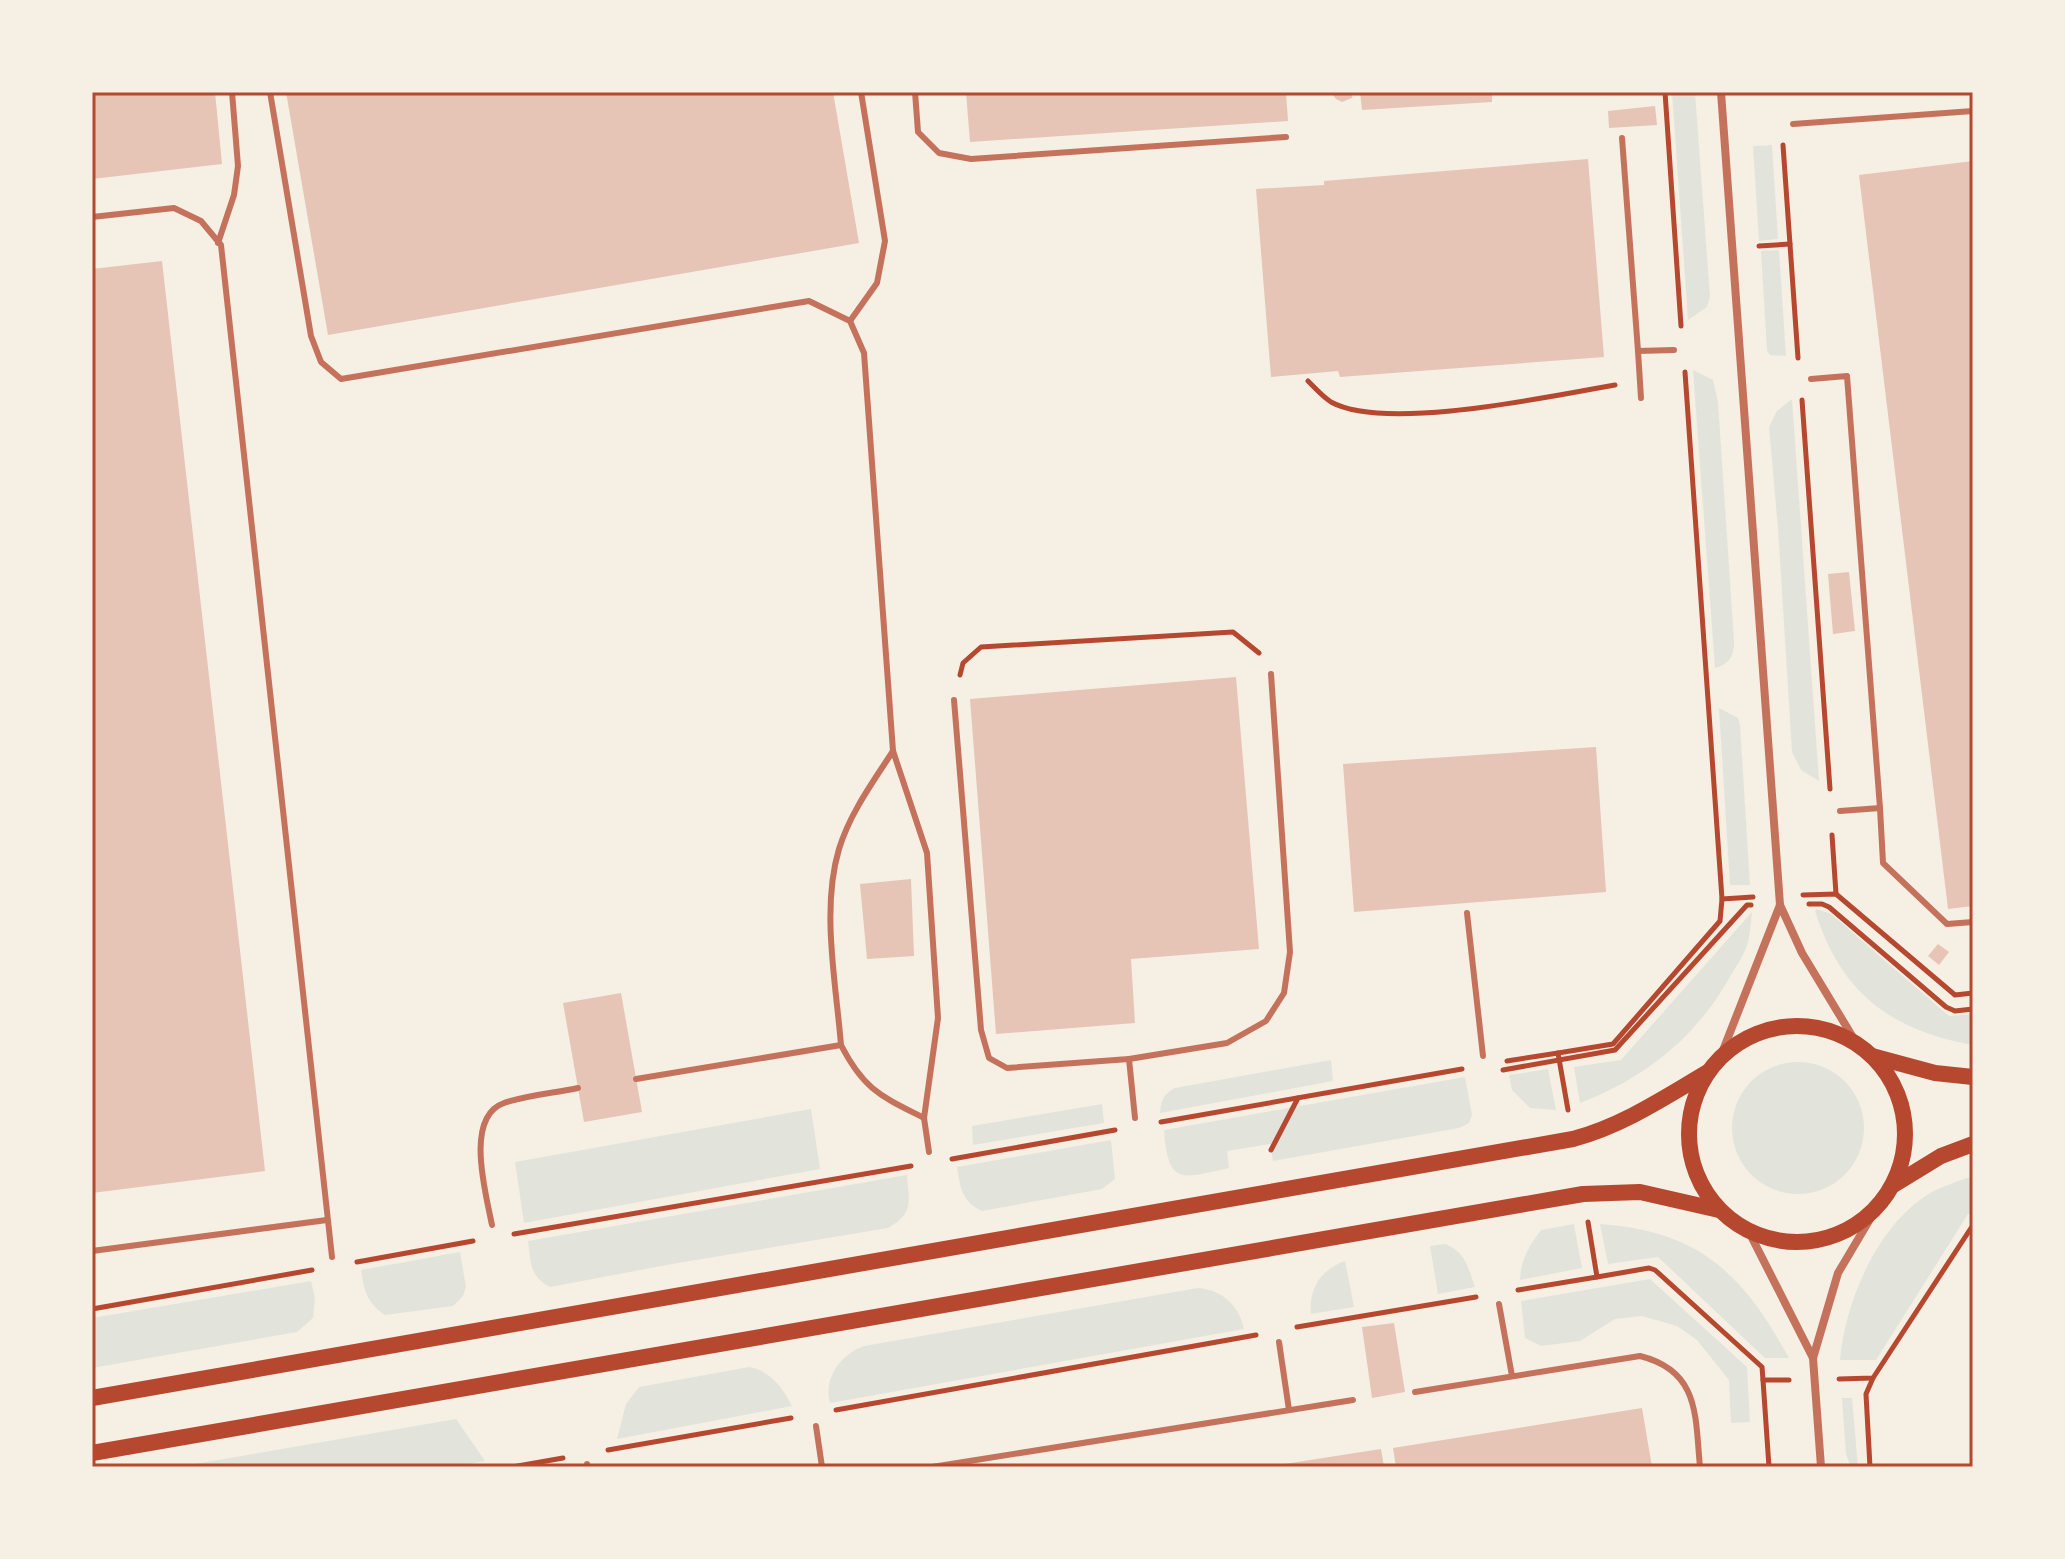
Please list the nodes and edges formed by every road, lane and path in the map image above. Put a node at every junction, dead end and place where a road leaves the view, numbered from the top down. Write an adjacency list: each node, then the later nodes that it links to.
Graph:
1 (232, 92): 13 (lane)
2 (270, 92): 14 (lane)
3 (861, 92): 14 (lane)
4 (915, 92): 9 (lane)
5 (1665, 92): 15 (path)
6 (1721, 92): 34 (street)
7 (1973, 111): 8 (lane)
8 (1793, 124)
9 (1286, 137)
10 (1622, 138): 17 (lane)
11 (1782, 139): 19 (path)
12 (92, 217): 13 (lane)
13 (218, 243): 66 (lane)
14 (850, 321): 27 (lane)
15 (1682, 334)
16 (1674, 350): 17 (lane)
17 (1638, 351): 21 (lane)
18 (1684, 366): 33 (path)
19 (1798, 367)
20 (1811, 379): 29 (lane)
21 (1640, 380): 22 (path); 24 (lane)
22 (1308, 381)
23 (1801, 390): 28 (path)
24 (1641, 398)
25 (1271, 674): 26 (path); 44 (lane)
26 (954, 700): 44 (lane)
27 (893, 751): 39 (lane); 52 (lane)
28 (1830, 796)
29 (1880, 808): 30 (lane); 36 (lane)
30 (1840, 811)
31 (1832, 823): 32 (path)
32 (1836, 894): 34 (path); 37 (path)
33 (1722, 899): 34 (path); 40 (path)
34 (1780, 900): 38 (street); 43 (street)
35 (1467, 913): 41 (lane)
36 (1973, 922)
37 (1973, 993)
38 (1857, 1044): 42 (main road); 43 (main road)
39 (841, 1045): 49 (lane); 52 (lane)
40 (1558, 1053): 45 (path); 56 (path)
41 (1483, 1056)
42 (1871, 1056): 48 (main road); 62 (main road)
43 (1720, 1058): 47 (main road)
44 (1129, 1059): 53 (lane)
45 (1499, 1062)
46 (1468, 1067): 51 (path)
47 (1708, 1072): 56 (main road); 65 (main road)
48 (1973, 1077)
49 (636, 1079)
50 (578, 1088): 67 (lane)
51 (1298, 1098): 54 (path); 58 (path)
52 (924, 1118): 59 (lane)
53 (1135, 1118)
54 (1151, 1124)
55 (1121, 1129): 60 (path)
56 (1573, 1139): 90 (main road)
57 (1973, 1144): 62 (main road)
58 (1271, 1150)
59 (929, 1152)
60 (945, 1160)
61 (915, 1166): 70 (path)
62 (1891, 1187): 64 (main road)
63 (1583, 1194): 65 (main road); 76 (path); 97 (main road)
64 (1879, 1204): 69 (main road); 84 (street)
65 (1719, 1210): 69 (main road)
66 (327, 1220): 72 (lane); 73 (lane)
67 (492, 1225)
68 (1973, 1225): 86 (path)
69 (1749, 1232): 84 (street)
70 (510, 1235)
71 (480, 1240): 74 (path)
72 (92, 1251)
73 (332, 1257)
74 (348, 1264)
75 (319, 1269): 80 (path)
76 (1597, 1277): 77 (path); 87 (path)
77 (1512, 1291)
78 (1483, 1296): 81 (path)
79 (1499, 1304): 85 (lane)
80 (92, 1309)
81 (1291, 1328)
82 (1261, 1334): 93 (path)
83 (1279, 1342): 92 (lane)
84 (1813, 1358): 88 (street)
85 (1512, 1376): 89 (lane); 102 (lane)
86 (1873, 1378): 88 (path); 105 (path)
87 (1763, 1380): 88 (path); 103 (path)
88 (1815, 1380): 104 (street)
89 (1415, 1392)
90 (92, 1398)
91 (1353, 1400): 92 (lane)
92 (1289, 1410): 101 (lane)
93 (830, 1412)
94 (800, 1417): 96 (path)
95 (816, 1426): 100 (lane)
96 (599, 1452)
97 (92, 1453)
98 (570, 1457): 99 (path)
99 (512, 1467)
100 (822, 1467)
101 (932, 1467)
102 (1700, 1467)
103 (1769, 1467)
104 (1821, 1467)
105 (1870, 1467)

